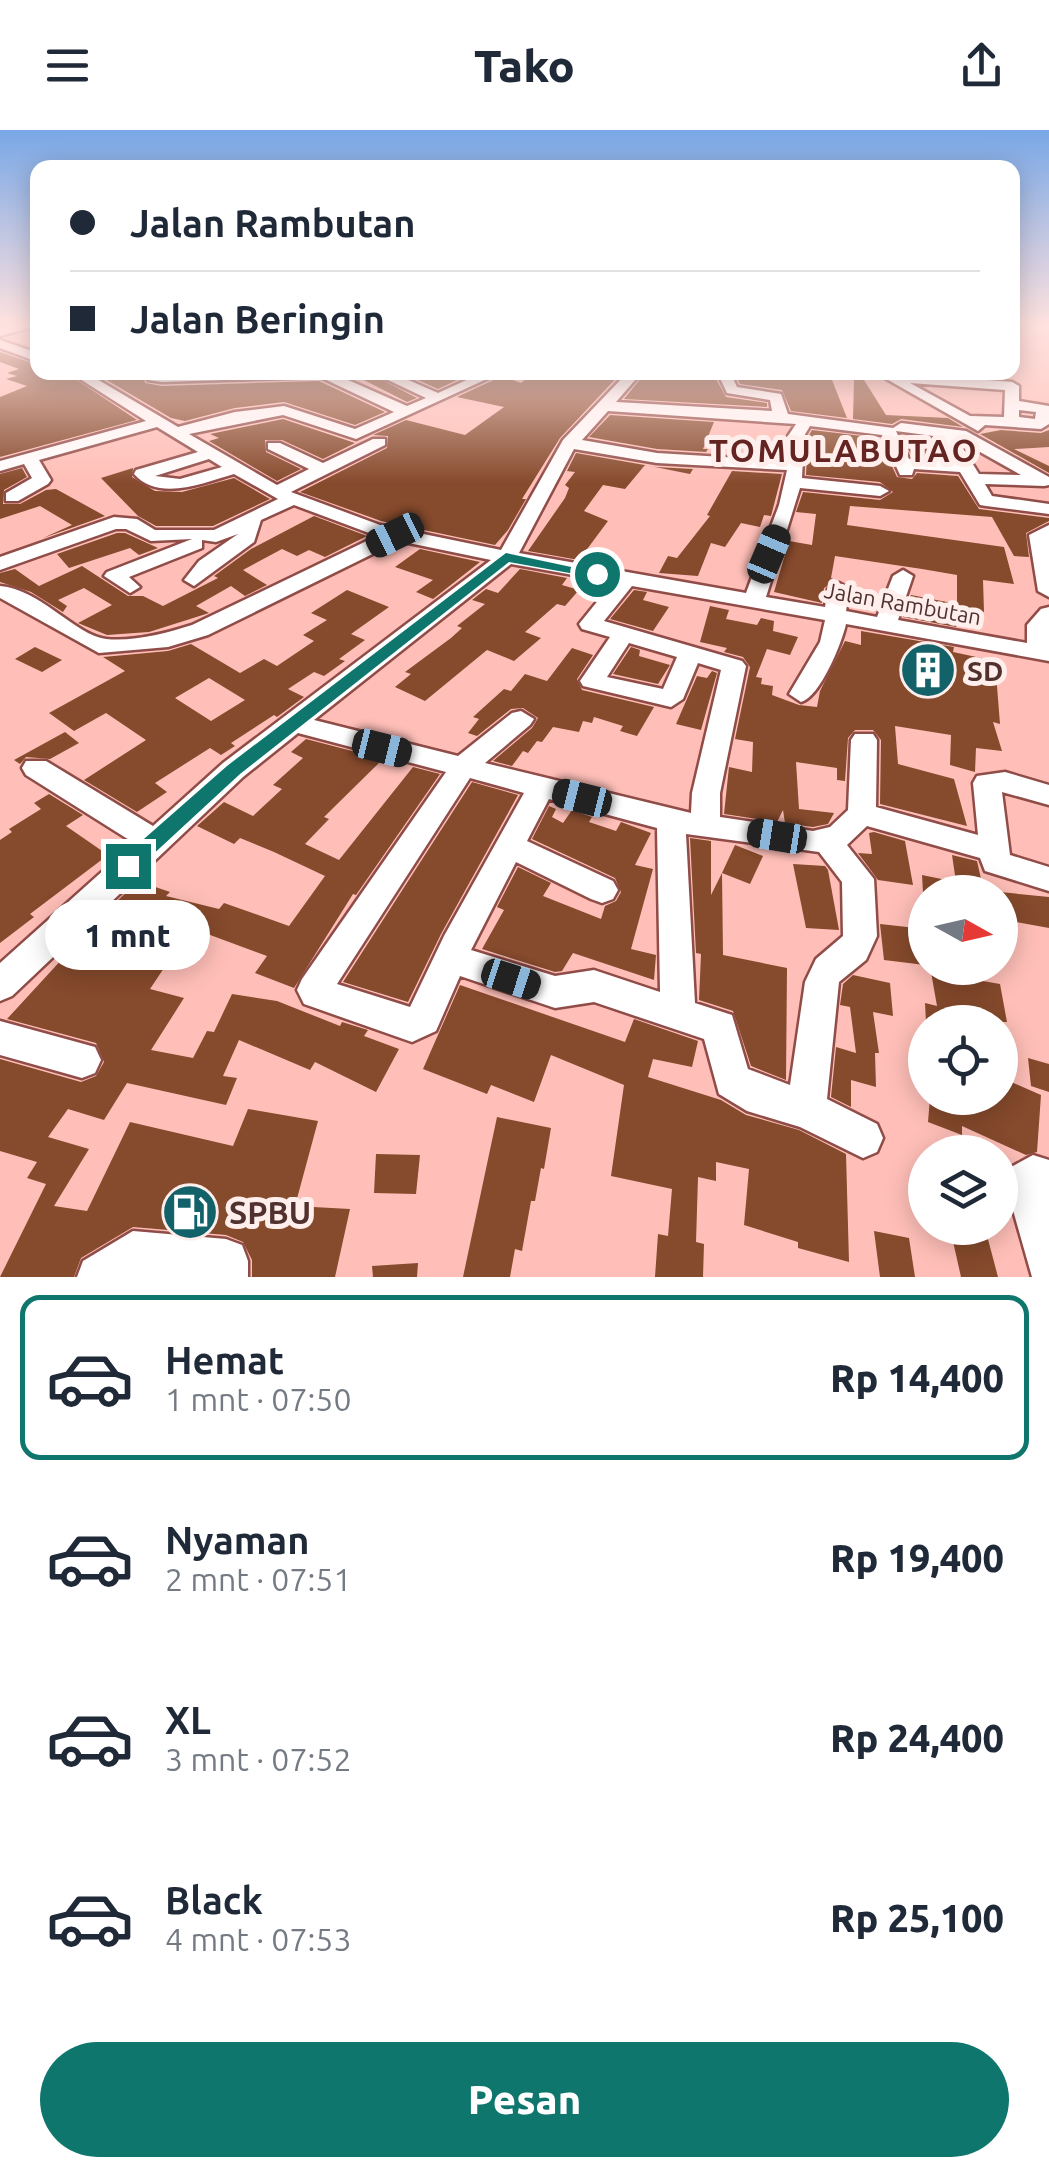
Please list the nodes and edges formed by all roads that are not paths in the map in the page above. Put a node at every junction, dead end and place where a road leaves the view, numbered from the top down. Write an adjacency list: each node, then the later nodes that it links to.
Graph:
1 (89, 380): 19 (street, Jalan Rambutan)
2 (250, 380): 10 (street)
3 (338, 380): 12 (street)
4 (397, 380): 11 (street)
5 (463, 380): 11 (street)
6 (628, 380): 13 (street)
7 (726, 380): 15 (street)
8 (896, 380): 16 (street)
9 (954, 380): 16 (street)
10 (240, 396)
11 (436, 396): 14 (street)
12 (362, 405): 14 (street); 18 (street)
13 (604, 406): 15 (street); 24 (street)
14 (405, 410): 21 (street)
15 (782, 417): 17 (street)
16 (966, 420): 29 (street)
17 (806, 421): 33 (street); 34 (street)
18 (320, 423): 19 (street); 21 (street)
19 (170, 426): 27 (street, Jalan Rambutan); 28 (street)
20 (901, 428): 22 (street)
21 (356, 434): 23 (street)
22 (946, 434): 33 (street); 33 (street)
23 (378, 442): 26 (street); 32 (street)
24 (569, 443): 34 (street); 43 (street)
25 (274, 446): 32 (street)
26 (402, 450)
27 (212, 454): 31 (street, Jalan Rambutan); 31 (street)
28 (29, 458): 30 (street); 37 (street)
29 (1049, 464)
30 (0, 466)
31 (236, 468): 36 (street, Jalan Rambutan)
32 (322, 469): 36 (street)
33 (970, 473): 38 (street)
34 (795, 474): 35 (street); 52 (street)
35 (880, 491)
36 (285, 496): 39 (street); 41 (street, Jalan Rambutan)
37 (12, 498)
38 (1049, 508)
39 (251, 522): 42 (street); 47 (street)
40 (1049, 532): 50 (street)
41 (395, 535): 43 (street, Jalan Rambutan); 51 (street)
42 (214, 536): 44 (street); 48 (street)
43 (506, 557): 46 (street, Jalan Rambutan); 61 (street)
44 (0, 564)
45 (903, 576): 55 (street)
46 (627, 579): 52 (street, Jalan Rambutan); 56 (street)
47 (194, 580)
48 (130, 587)
49 (839, 589): 54 (street)
50 (1049, 591)
51 (0, 592)
52 (754, 602): 54 (street, Jalan Rambutan)
53 (1049, 614): 57 (street)
54 (836, 617): 55 (street, Jalan Rambutan); 59 (street)
55 (886, 626): 57 (street, Jalan Rambutan)
56 (622, 636): 58 (street); 58 (street)
57 (1044, 653)
58 (690, 654): 68 (street)
59 (800, 694)
60 (521, 718): 63 (street)
61 (293, 723): 63 (street); 69 (street)
62 (864, 740): 67 (street)
63 (464, 766): 65 (street); 75 (street)
64 (36, 768): 69 (street)
65 (541, 787): 68 (street); 71 (street)
66 (1049, 796): 72 (street)
67 (862, 814): 70 (street); 72 (street)
68 (688, 823): 70 (street); 77 (street)
69 (154, 841): 76 (street)
70 (827, 841): 80 (street)
71 (510, 846): 74 (street); 75 (street)
72 (992, 850): 73 (street)
73 (1049, 879)
74 (602, 890)
75 (451, 958): 77 (street)
76 (5, 973)
77 (678, 1015): 80 (street)
78 (0, 1038): 79 (street)
79 (82, 1060)
80 (806, 1109): 81 (street)
81 (863, 1138)
82 (1049, 1181): 83 (street)
83 (1049, 1265)
84 (99, 1277): 85 (street)
85 (225, 1277)

